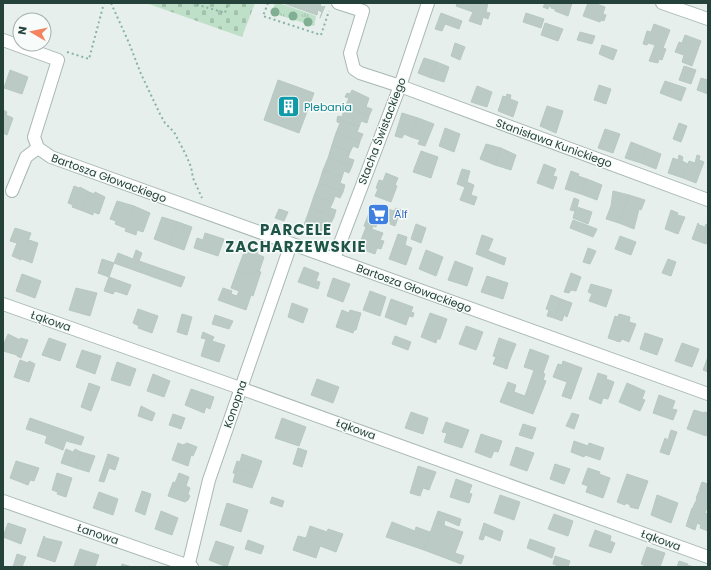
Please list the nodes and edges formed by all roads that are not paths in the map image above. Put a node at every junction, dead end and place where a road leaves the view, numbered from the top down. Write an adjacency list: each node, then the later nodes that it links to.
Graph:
1 (428, 3): 6 (street, Stacha Świstackiego)
2 (662, 3): 4 (street)
3 (334, 6): 6 (street, Stanisława Kunickiego)
4 (708, 19)
5 (3, 40): 7 (street, Bartosza Głowackiego)
6 (400, 86): 9 (street, Stanisława Kunickiego); 11 (street, Stacha Świstackiego)
7 (38, 148): 8 (street); 10 (street, Bartosza Głowackiego)
8 (12, 191)
9 (708, 200)
10 (291, 244): 11 (street, Bartosza Głowackiego); 13 (street, Konopna)
11 (334, 259): 14 (street, Bartosza Głowackiego)
12 (3, 304): 13 (street, Łąkowa)
13 (240, 388): 16 (street, Łąkowa); 17 (street, Konopna)
14 (708, 394)
15 (3, 501): 17 (street, Łanowa)
16 (708, 557)
17 (189, 567)

